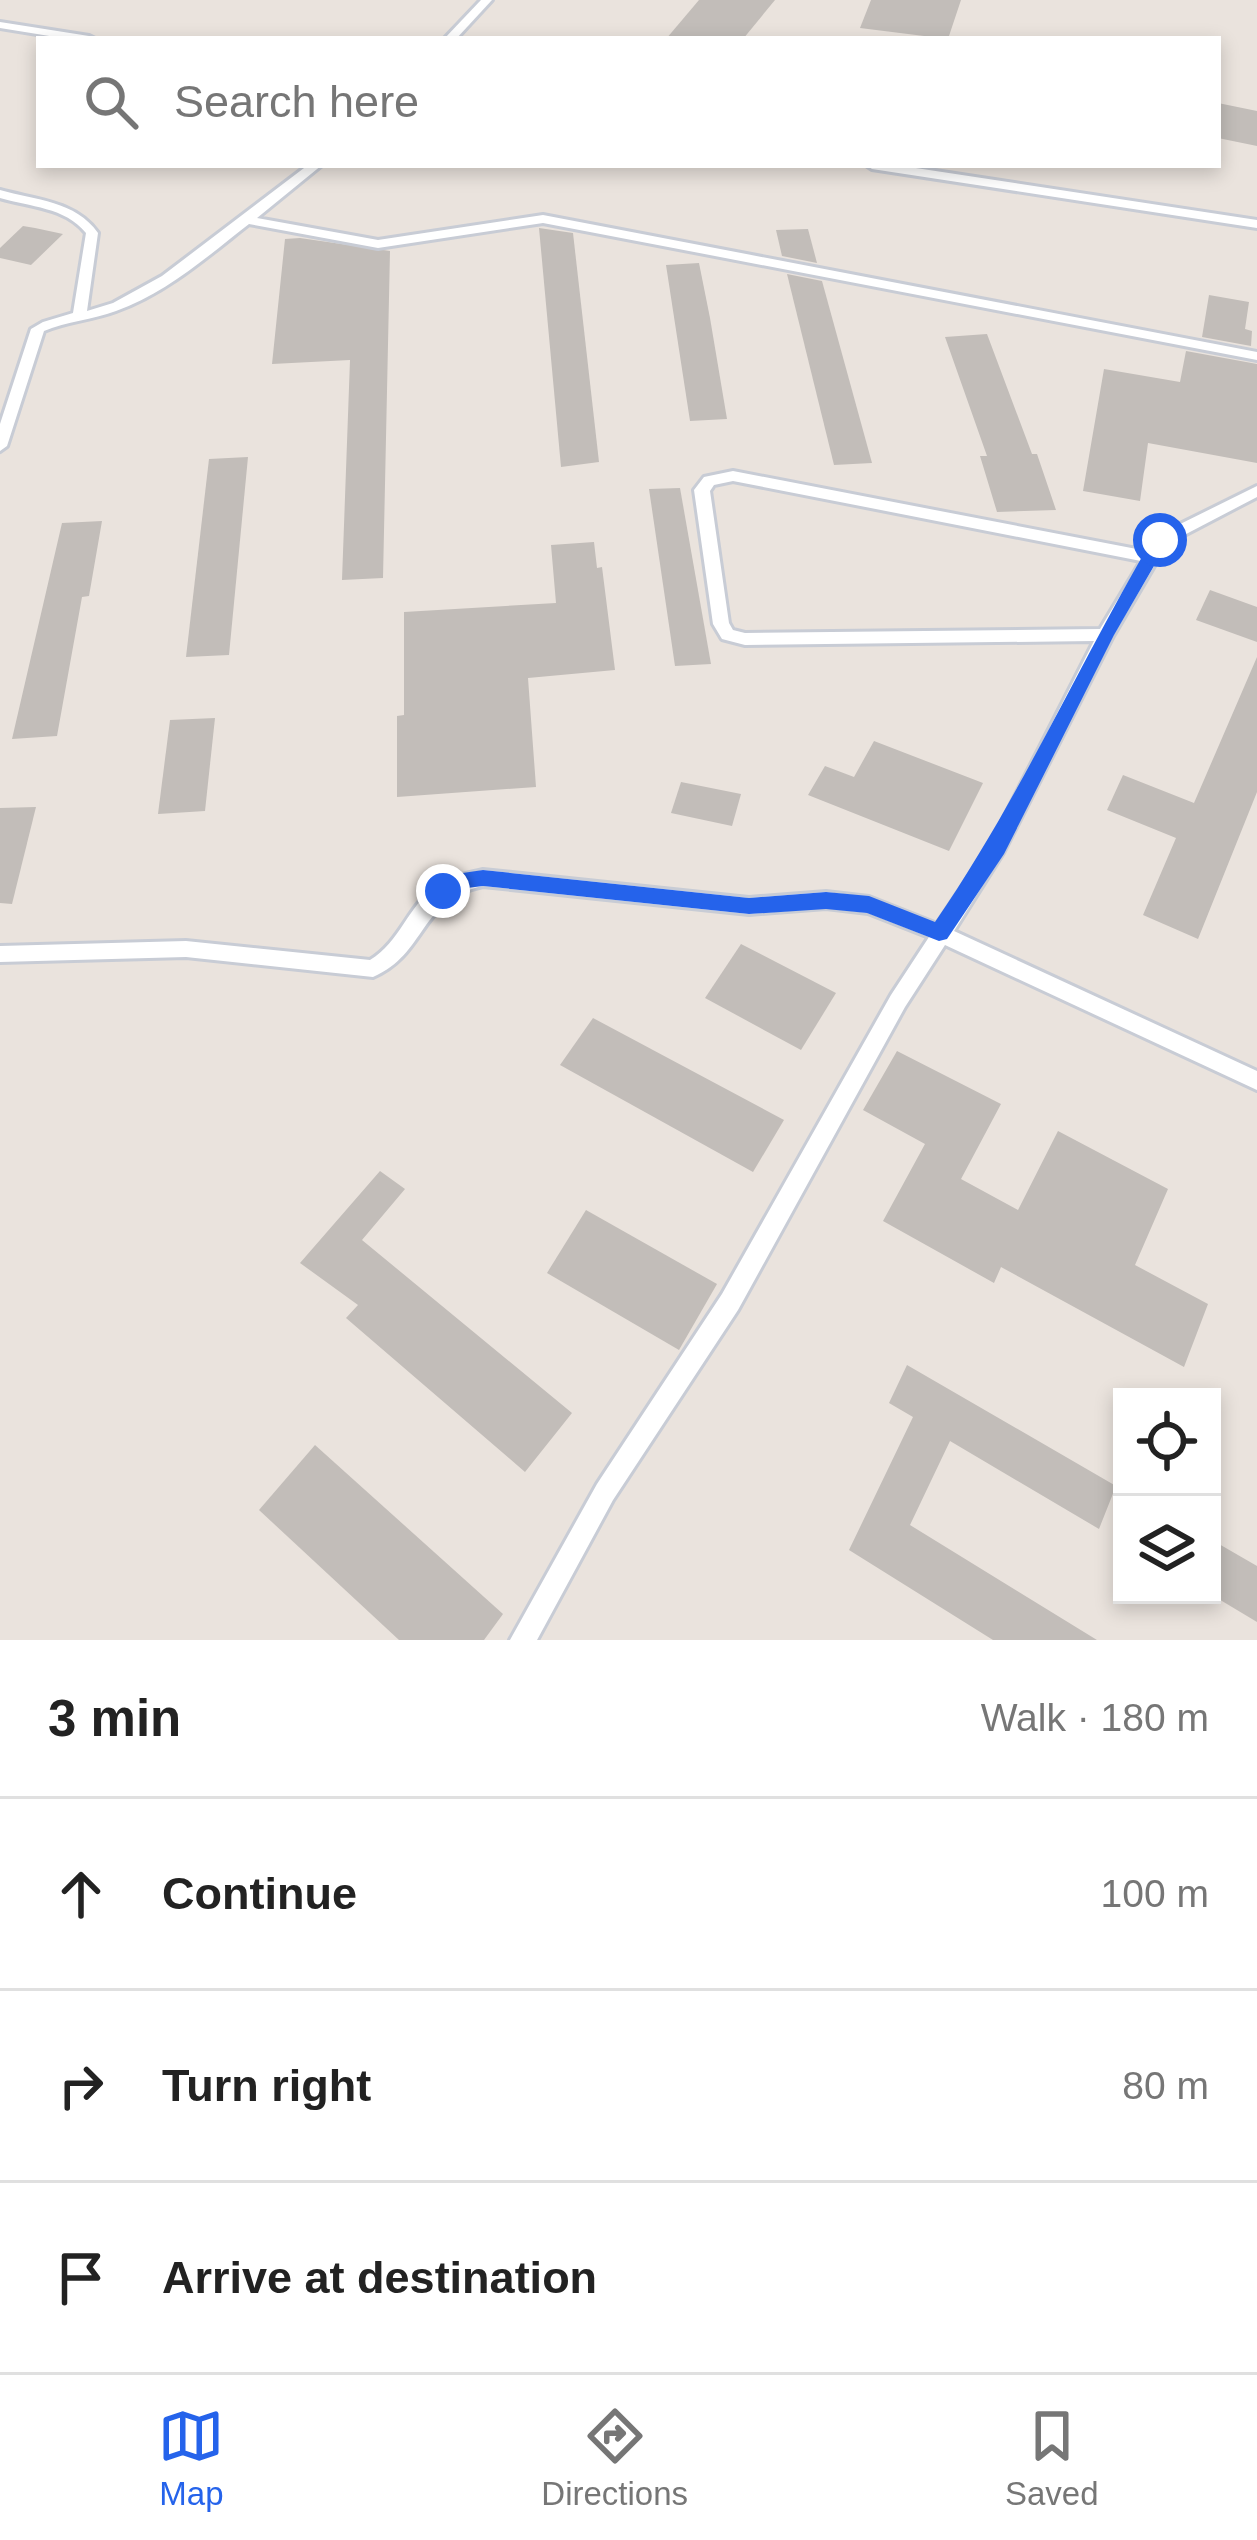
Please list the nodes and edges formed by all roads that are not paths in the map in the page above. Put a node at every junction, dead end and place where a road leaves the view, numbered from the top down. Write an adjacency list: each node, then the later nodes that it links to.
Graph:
1 (487, 0): 4 (lane)
2 (0, 25): 3 (lane)
3 (69, 36)
4 (453, 36)
5 (312, 168): 8 (lane)
6 (892, 168): 9 (lane)
7 (0, 194): 10 (lane)
8 (243, 219): 10 (lane); 11 (lane)
9 (1256, 224)
10 (80, 313): 12 (lane)
11 (1257, 356)
12 (0, 446)
13 (1257, 491): 14 (lane)
14 (1150, 557): 15 (lane); 15 (lane)
15 (1106, 634): 16 (lane)
16 (939, 933): 17 (lane); 18 (lane); 19 (lane)
17 (0, 954)
18 (1257, 1082)
19 (523, 1640)

